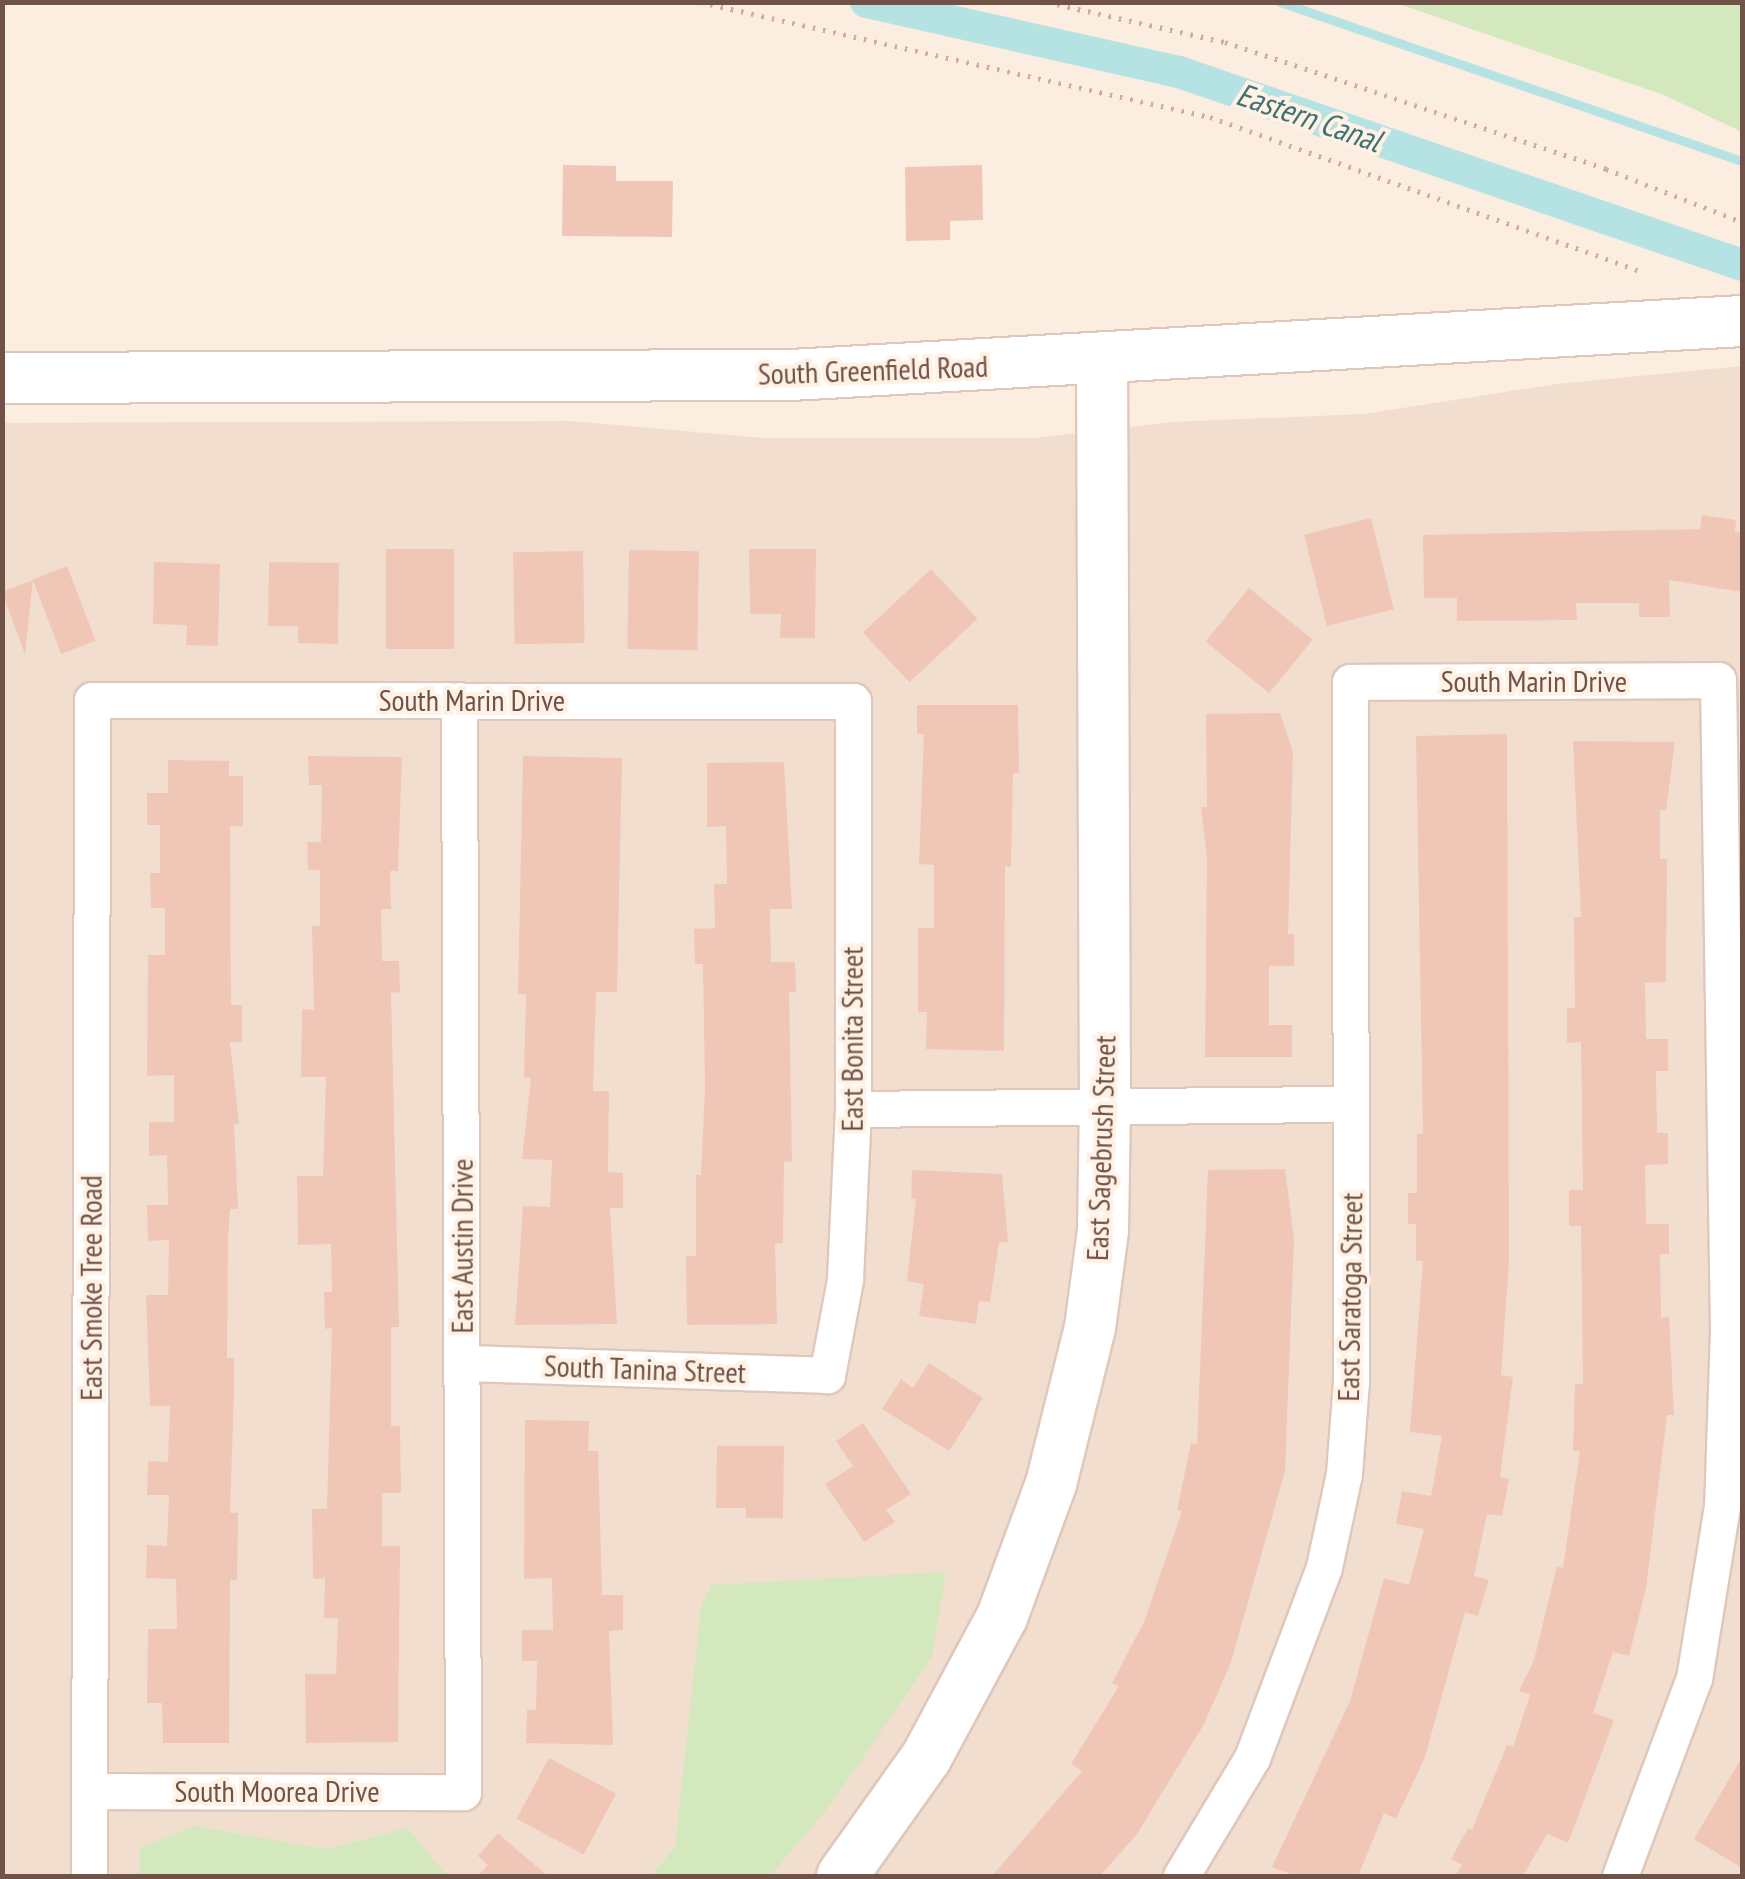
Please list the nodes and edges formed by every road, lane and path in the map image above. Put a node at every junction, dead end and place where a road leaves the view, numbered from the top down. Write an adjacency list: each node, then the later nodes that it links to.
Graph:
1 (700, 2): 4 (path)
2 (1047, 2): 3 (path)
3 (1742, 222)
4 (1642, 272)
5 (1742, 321): 6 (main road, South Greenfield Road)
6 (1102, 359): 7 (main road, South Greenfield Road); 13 (main road, East Sagebrush Street)
7 (2, 378)
8 (1350, 682): 12 (street, East Saratoga Street); 22 (street, South Marin Drive)
9 (92, 700): 10 (street, South Marin Drive); 17 (street, East Smoke Tree Road)
10 (459, 700): 11 (street, South Marin Drive); 15 (street, East Austin Drive)
11 (853, 701): 14 (street, East Bonita Street)
12 (1351, 1104): 13 (street); 21 (street, East Saratoga Street)
13 (1105, 1106): 14 (street); 20 (main road, East Sagebrush Street)
14 (852, 1109): 16 (street, East Bonita Street)
15 (462, 1363): 16 (street, South Tanina Street); 18 (street, East Austin Drive)
16 (827, 1375)
17 (90, 1791): 18 (street, South Moorea Drive); 19 (street, East Smoke Tree Road)
18 (463, 1792)
19 (89, 1876)
20 (842, 1876)
21 (1181, 1876)
22 (1620, 1876)

